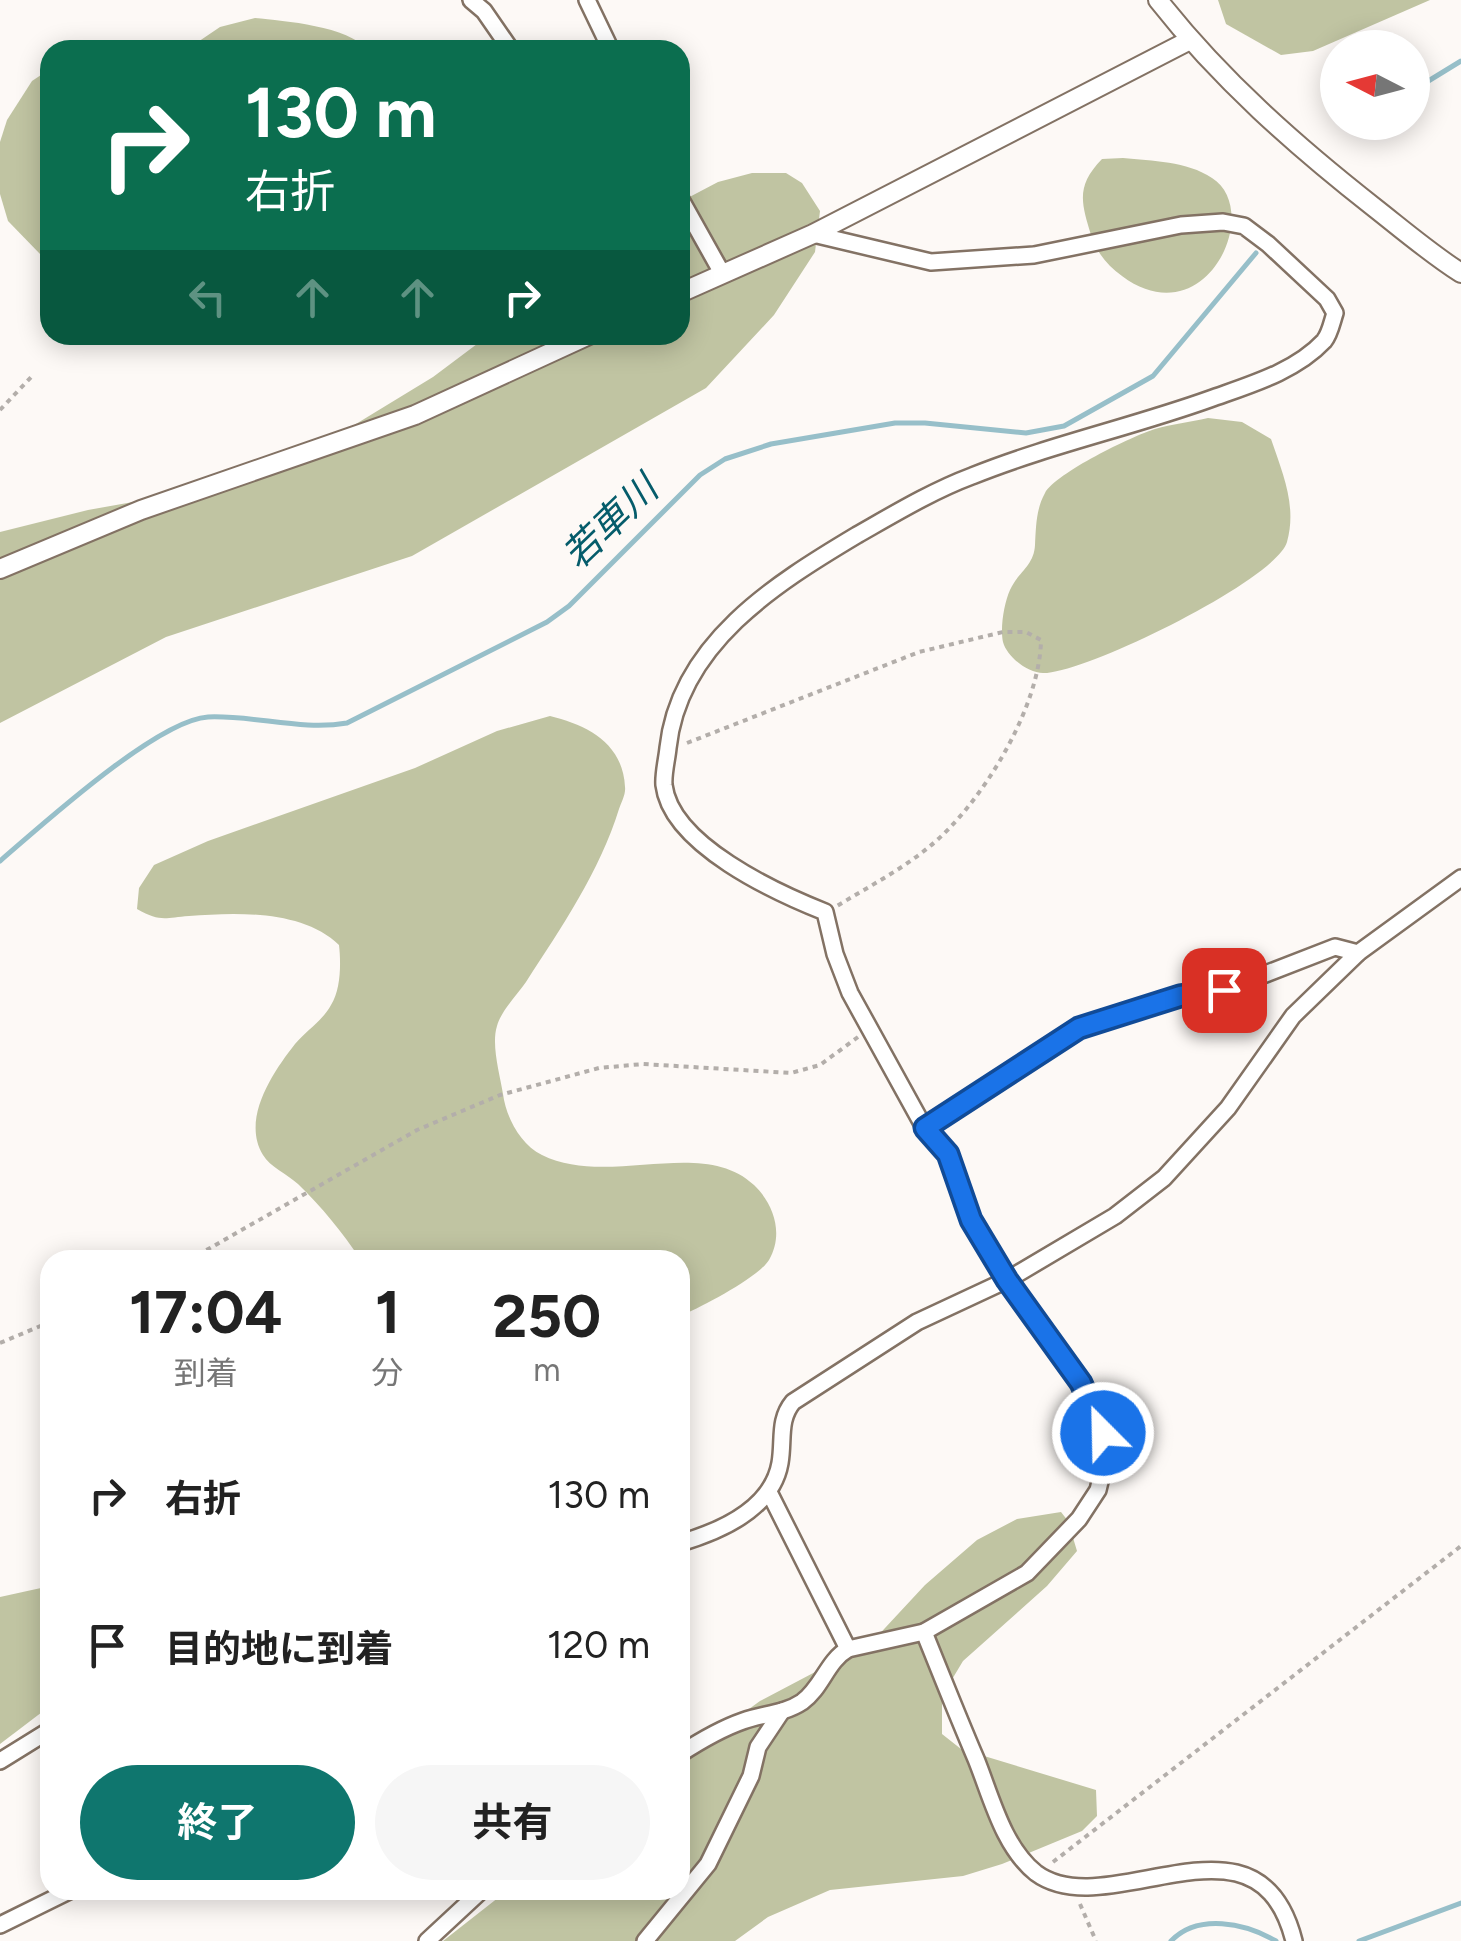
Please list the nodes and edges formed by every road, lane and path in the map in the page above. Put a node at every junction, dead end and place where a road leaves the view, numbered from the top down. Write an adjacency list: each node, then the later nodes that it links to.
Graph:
1 (471, 0): 4 (street)
2 (587, 0): 5 (street)
3 (1158, 0): 6 (street)
4 (505, 40)
5 (605, 40)
6 (1190, 40): 8 (street); 10 (street)
7 (690, 216): 9 (street)
8 (813, 234): 9 (street); 16 (street)
9 (722, 273): 11 (street)
10 (1461, 273)
11 (690, 288)
12 (567, 345): 15 (street)
13 (34, 374): 14 (path)
14 (0, 410)
15 (0, 569)
16 (668, 750): 18 (street); 18 (path)
17 (1461, 878): 19 (street)
18 (825, 912): 20 (street)
19 (1358, 953): 21 (street); 23 (street)
20 (870, 1024): 21 (street); 22 (path)
21 (925, 1128): 23 (street)
22 (206, 1250)
23 (1007, 1280): 26 (street); 29 (street)
24 (40, 1326): 25 (path)
25 (0, 1343)
26 (769, 1492): 27 (street); 30 (street)
27 (690, 1540)
28 (1461, 1546): 35 (path)
29 (924, 1632): 30 (street); 35 (street)
30 (848, 1649): 31 (street)
31 (782, 1711): 33 (street); 36 (street)
32 (40, 1736): 34 (street)
33 (690, 1747)
34 (0, 1760)
35 (1038, 1874): 37 (street)
36 (690, 1886)
37 (1074, 1888): 42 (street); 45 (path)
38 (51, 1900): 41 (street)
39 (471, 1900): 43 (street)
40 (679, 1900): 44 (street)
41 (0, 1926)
42 (1294, 1940)
43 (426, 1941)
44 (645, 1941)
45 (1096, 1941)

